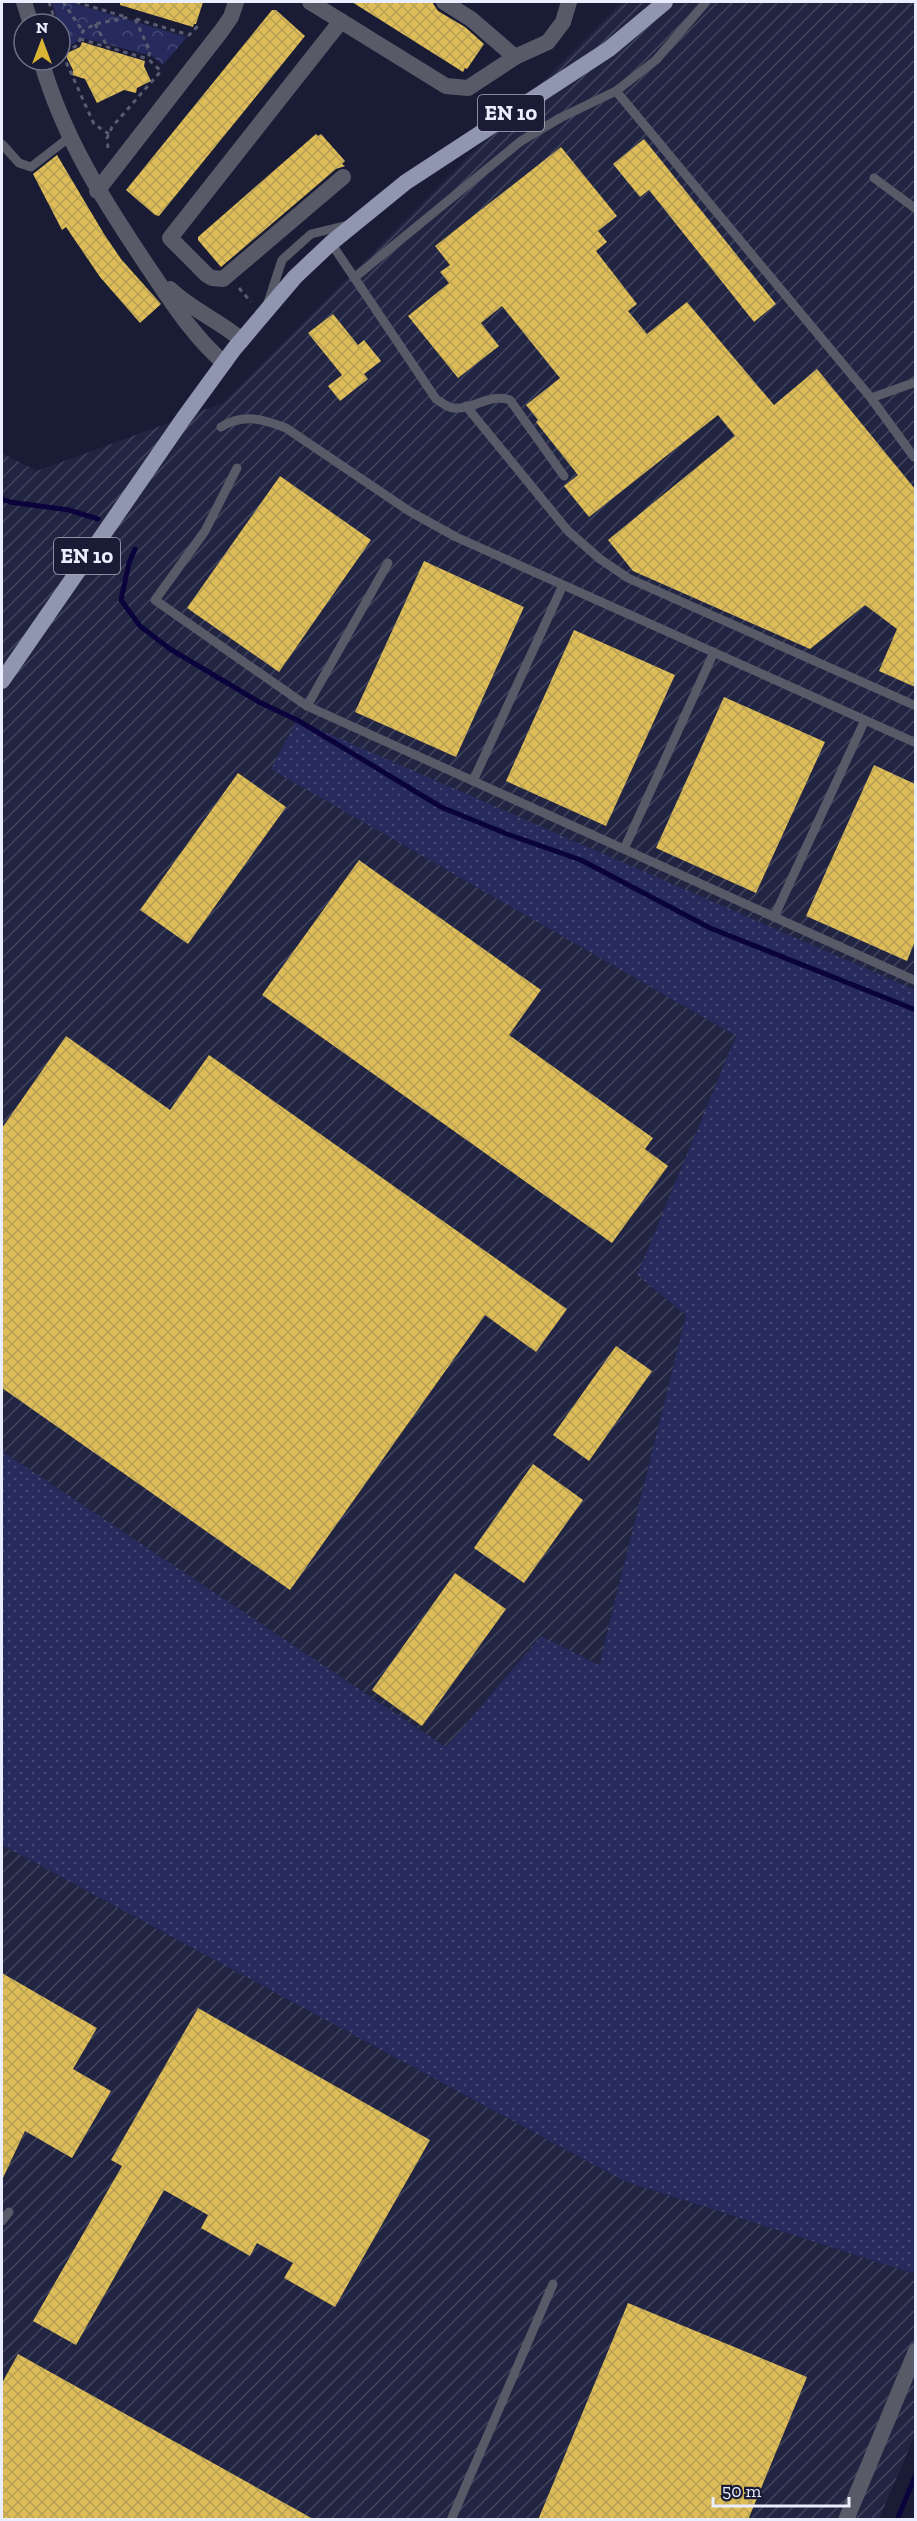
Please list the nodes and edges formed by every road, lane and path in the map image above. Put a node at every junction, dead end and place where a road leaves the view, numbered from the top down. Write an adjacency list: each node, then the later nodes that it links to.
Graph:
1 (63, 2): 13 (path)
2 (76, 2): 9 (path)
3 (236, 2): 14 (street)
4 (310, 2): 11 (street)
5 (444, 2): 18 (street)
6 (569, 2): 18 (street)
7 (665, 2): 31 (main road, EN 10)
8 (706, 2): 22 (lane)
9 (130, 18): 10 (path); 12 (path)
10 (135, 19): 14 (path); 19 (path)
11 (341, 21): 18 (street); 34 (street)
12 (95, 24): 13 (path); 16 (path)
13 (83, 31): 15 (path)
14 (217, 37): 26 (street)
15 (80, 39): 16 (path); 17 (path)
16 (107, 47): 19 (path)
17 (72, 48)
18 (515, 57)
19 (148, 59): 23 (path)
20 (44, 72): 24 (street)
21 (71, 72): 23 (path)
22 (616, 91): 35 (lane); 40 (lane)
23 (108, 135): 26 (path)
24 (70, 136): 25 (lane); 29 (street)
25 (2, 144)
26 (123, 159): 29 (street)
27 (343, 177): 34 (street)
28 (874, 178): 30 (lane)
29 (97, 191): 33 (street)
30 (915, 209)
31 (356, 223): 32 (main road, EN 10); 36 (lane)
32 (330, 243): 35 (lane); 36 (main road, EN 10)
33 (152, 272): 37 (street); 38 (street)
34 (228, 276): 36 (path)
35 (354, 278): 41 (lane)
36 (263, 314): 37 (main road, EN 10)
37 (242, 340): 38 (main road, EN 10)
38 (224, 363): 49 (main road, EN 10)
39 (915, 382): 40 (lane)
40 (871, 398): 43 (lane)
41 (466, 406): 45 (lane); 51 (lane)
42 (221, 427): 47 (lane)
43 (914, 457)
44 (237, 468): 50 (lane)
45 (564, 476)
46 (388, 563): 50 (lane)
47 (563, 585): 48 (lane); 54 (lane)
48 (714, 652): 52 (lane); 55 (lane)
49 (2, 681)
50 (308, 706): 54 (lane)
51 (915, 706)
52 (865, 720): 53 (lane); 56 (lane)
53 (915, 743)
54 (473, 782): 55 (lane)
55 (624, 849): 56 (lane)
56 (774, 917): 57 (lane)
57 (915, 981)
58 (9, 2211): 59 (lane)
59 (2, 2221)
60 (553, 2284): 62 (lane)
61 (915, 2351): 63 (street)
62 (451, 2520)
63 (846, 2520)

